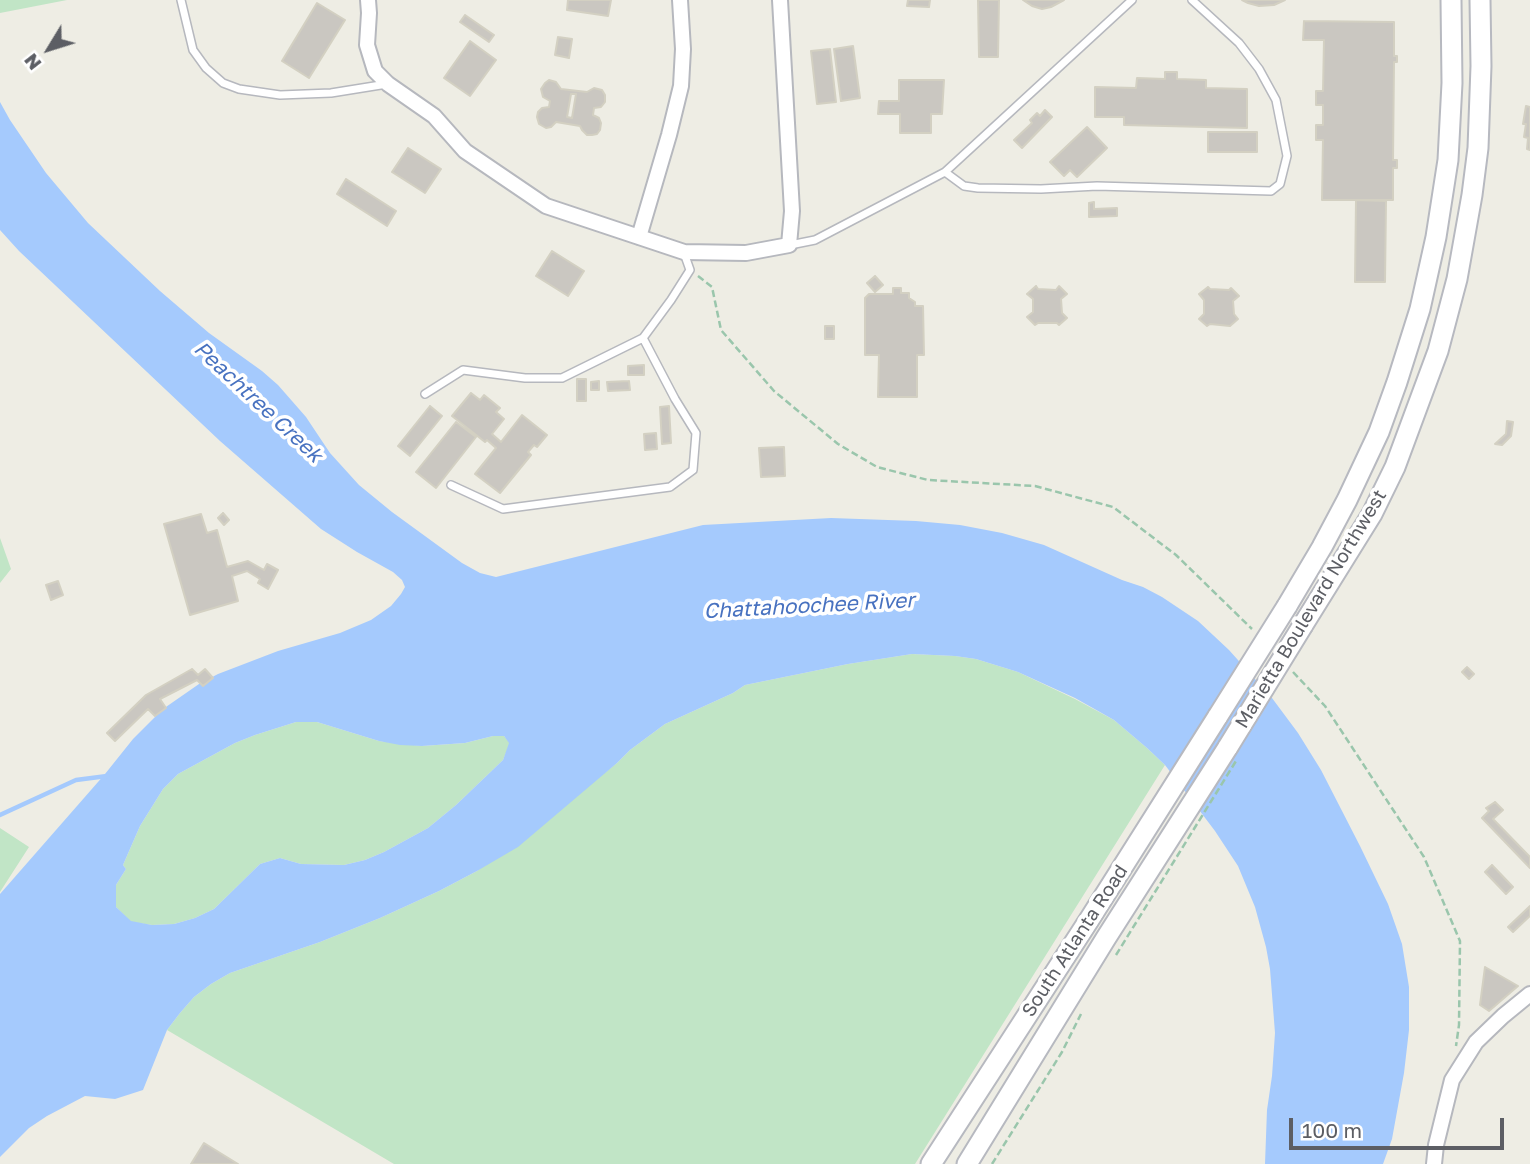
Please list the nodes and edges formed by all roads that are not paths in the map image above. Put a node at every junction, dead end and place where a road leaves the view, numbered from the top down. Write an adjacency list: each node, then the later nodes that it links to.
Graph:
1 (181, 0): 9 (lane)
2 (368, 0): 9 (street)
3 (680, 0): 11 (street)
4 (780, 0): 12 (street)
5 (1132, 0): 10 (lane)
6 (1192, 0): 10 (lane)
7 (1451, 0): 17 (main road, Marietta Boulevard Northwest, bridge)
8 (1480, 0): 18 (main road, Marietta Boulevard Northwest, bridge)
9 (388, 84): 11 (street)
10 (945, 173): 12 (lane)
11 (639, 237): 13 (street)
12 (789, 245): 13 (street)
13 (684, 252): 14 (lane)
14 (643, 338): 15 (lane); 16 (lane)
15 (425, 394)
16 (452, 485)
17 (1218, 716): 20 (main road, South Atlanta Road)
18 (1234, 751): 21 (main road, South Atlanta Road)
19 (1530, 994): 22 (street)
20 (932, 1164)
21 (967, 1164)
22 (1434, 1164)

